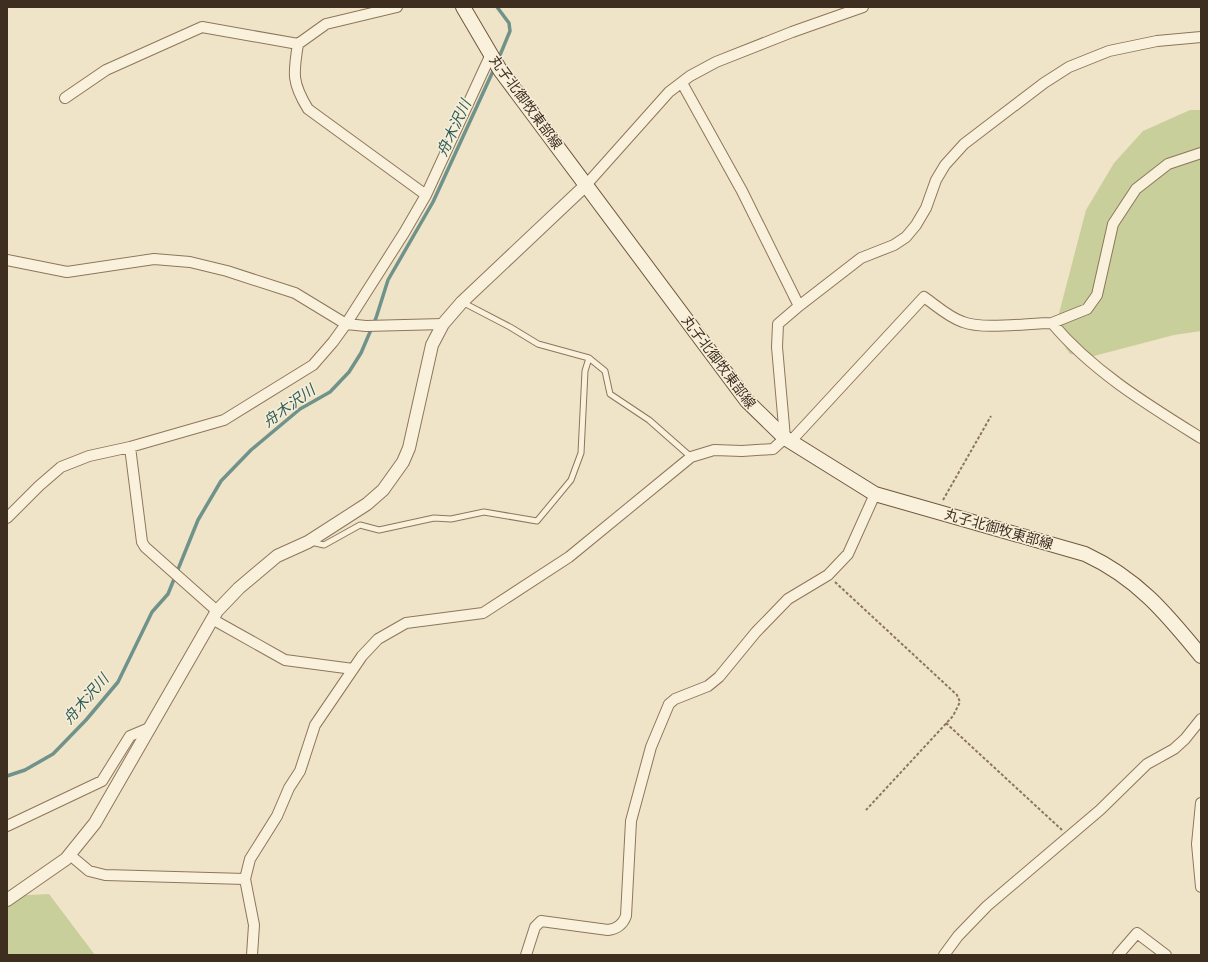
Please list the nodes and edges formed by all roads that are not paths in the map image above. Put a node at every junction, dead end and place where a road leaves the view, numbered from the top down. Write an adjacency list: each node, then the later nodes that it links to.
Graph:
1 (396, 7): 5 (street)
2 (463, 7): 6 (main road, 丸子北御牧東部線)
3 (862, 7): 7 (street)
4 (1201, 37): 14 (street)
5 (298, 44): 8 (street); 11 (street)
6 (491, 54): 10 (main road, 丸子北御牧東部線); 11 (street)
7 (682, 83): 10 (street); 14 (street)
8 (65, 98)
9 (1201, 153): 15 (street)
10 (586, 185): 13 (street); 20 (main road, 丸子北御牧東部線)
11 (426, 195): 16 (street)
12 (7, 260): 16 (street)
13 (462, 302): 17 (street); 18 (lane)
14 (799, 306): 20 (street)
15 (1052, 323): 19 (street); 20 (street)
16 (346, 324): 17 (street); 21 (street)
17 (444, 324): 25 (street)
18 (589, 358): 22 (lane); 25 (lane)
19 (1201, 438)
20 (788, 440): 22 (street); 23 (main road, 丸子北御牧東部線)
21 (130, 447): 24 (street); 26 (street)
22 (691, 457): 28 (street)
23 (875, 494): 27 (main road, 丸子北御牧東部線); 38 (street)
24 (7, 518)
25 (308, 542): 26 (street)
26 (215, 615): 28 (street); 30 (street)
27 (1201, 656)
28 (353, 669): 34 (street)
29 (1201, 719): 39 (street)
30 (149, 728): 32 (street); 33 (street)
31 (1201, 803): 35 (street)
32 (7, 826)
33 (70, 855): 34 (street); 36 (street)
34 (245, 879): 37 (street)
35 (1201, 887)
36 (7, 900)
37 (252, 955)
38 (526, 955)
39 (944, 955)
40 (1118, 955): 41 (street)
41 (1166, 955)

